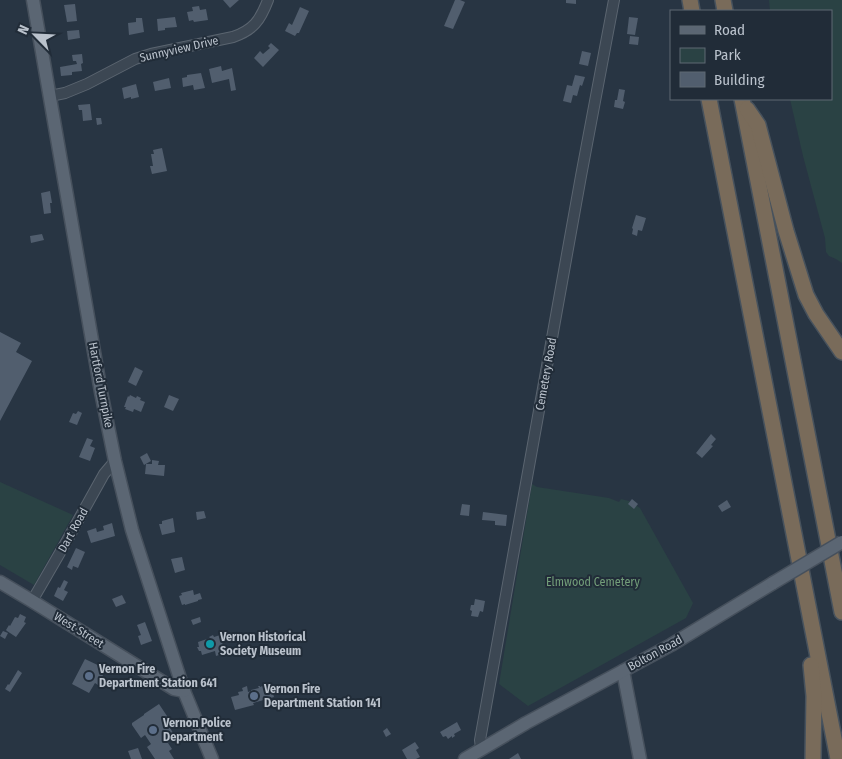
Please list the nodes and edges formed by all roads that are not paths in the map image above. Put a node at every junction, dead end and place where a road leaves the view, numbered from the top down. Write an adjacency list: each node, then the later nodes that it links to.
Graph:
1 (33, 0): 4 (main road, Hartford Turnpike)
2 (268, 0): 4 (street, Sunnyview Drive)
3 (614, 0): 16 (street, Cemetery Road)
4 (50, 96): 8 (main road, Hartford Turnpike)
5 (709, 100): 13 (highway)
6 (742, 100): 7 (highway); 12 (highway)
7 (842, 352)
8 (115, 461): 11 (street, Dart Road); 15 (main road, Hartford Turnpike)
9 (842, 542): 14 (main road, Bolton Road, bridge)
10 (0, 582): 11 (main road, West Street)
11 (32, 601): 15 (main road, West Street)
12 (842, 612)
13 (810, 614): 20 (highway); 21 (highway)
14 (623, 671): 16 (main road, Bolton Road); 19 (main road)
15 (184, 691): 17 (main road, Hartford Turnpike)
16 (481, 748): 18 (main road, Bolton Road)
17 (212, 759)
18 (465, 759)
19 (640, 759)
20 (813, 759)
21 (838, 759)

